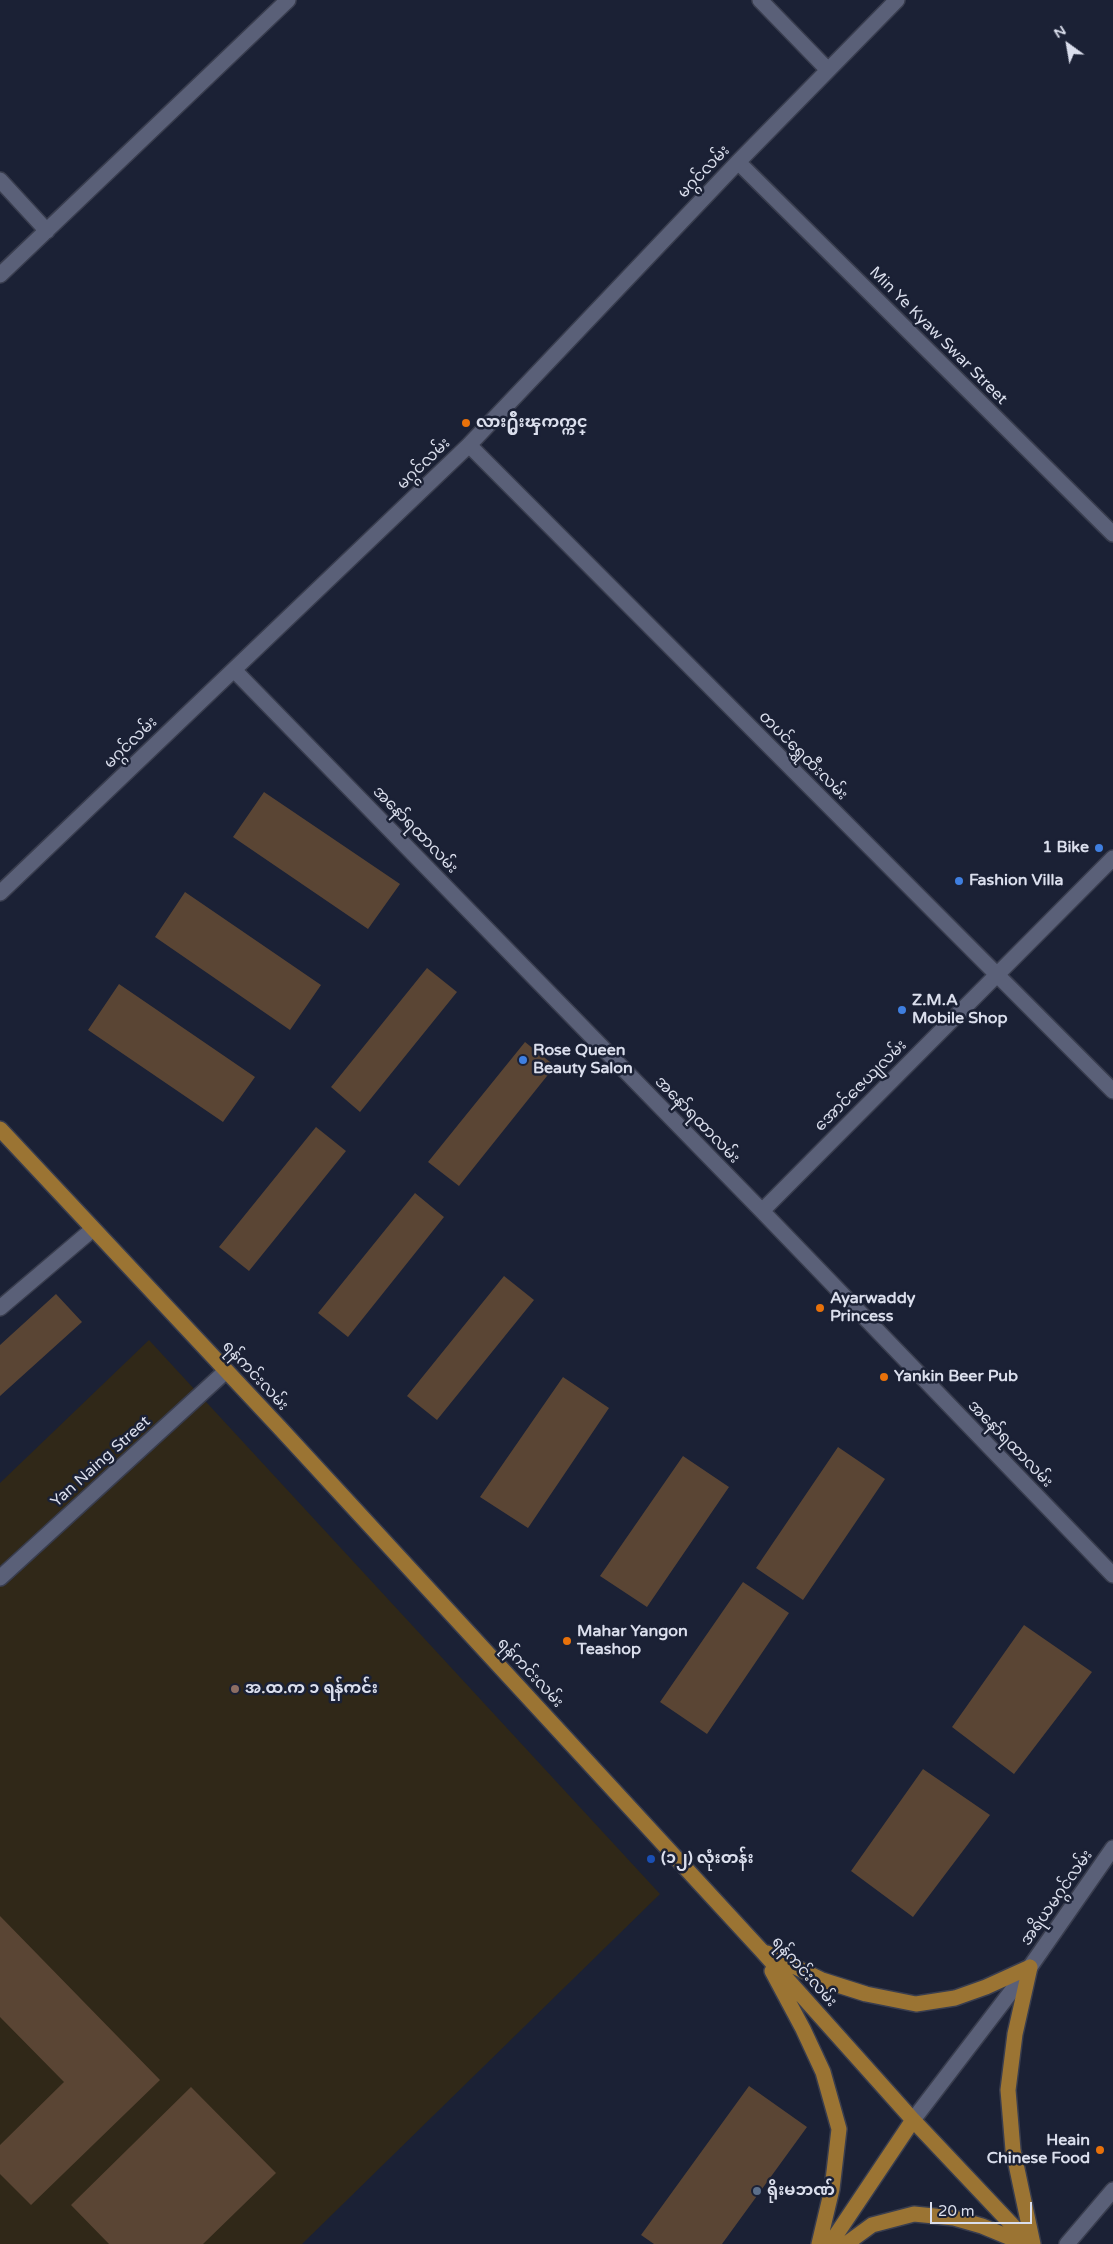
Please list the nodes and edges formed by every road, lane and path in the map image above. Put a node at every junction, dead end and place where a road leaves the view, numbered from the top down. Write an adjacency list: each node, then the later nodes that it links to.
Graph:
1 (287, 0): 7 (street)
2 (760, 0): 4 (street)
3 (898, 0): 4 (street, မဂ္ဂင်လမ်း)
4 (828, 70): 5 (street, မဂ္ဂင်လမ်း)
5 (738, 162): 9 (street, မဂ္ဂင်လမ်း); 10 (street, Min Ye Kyaw Swar Street)
6 (0, 180): 7 (street)
7 (47, 231): 8 (street)
8 (0, 275)
9 (469, 445): 11 (street, မဂ္ဂင်လမ်း); 14 (street, တပင်ရွှေထီးလမ်း)
10 (1113, 534)
11 (234, 670): 13 (street, မဂ္ဂင်လမ်း); 17 (street, အနော်ရထာလမ်း)
12 (1113, 858): 14 (street, အောင်ဇေယျလမ်း)
13 (0, 893)
14 (996, 975): 15 (street, တပင်ရွှေထီးလမ်း); 17 (street, အောင်ဇေယျလမ်း)
15 (1113, 1091)
16 (0, 1130): 18 (main road, ရန်ကင်းလမ်း)
17 (762, 1211): 21 (street, အနော်ရထာလမ်း)
18 (93, 1229): 19 (street); 20 (main road, ရန်ကင်းလမ်း)
19 (0, 1308)
20 (226, 1371): 22 (street, Yan Naing Street); 24 (main road, ရန်ကင်းလမ်း)
21 (1113, 1575)
22 (0, 1578)
23 (1113, 1848): 25 (street, အရိယမဂ္ဂင်လမ်း)
24 (761, 1950): 25 (main road); 26 (main road, ရန်ကင်းလမ်း); 28 (main road)
25 (1030, 1967): 26 (street, အရိယမဂ္ဂင်လမ်း); 32 (main road)
26 (913, 2120): 29 (main road); 32 (main road, ရန်ကင်းလမ်း)
27 (1113, 2190): 33 (street)
28 (819, 2244)
29 (830, 2244)
30 (846, 2244): 31 (main road)
31 (1025, 2244)
32 (1032, 2244)
33 (1067, 2244)

